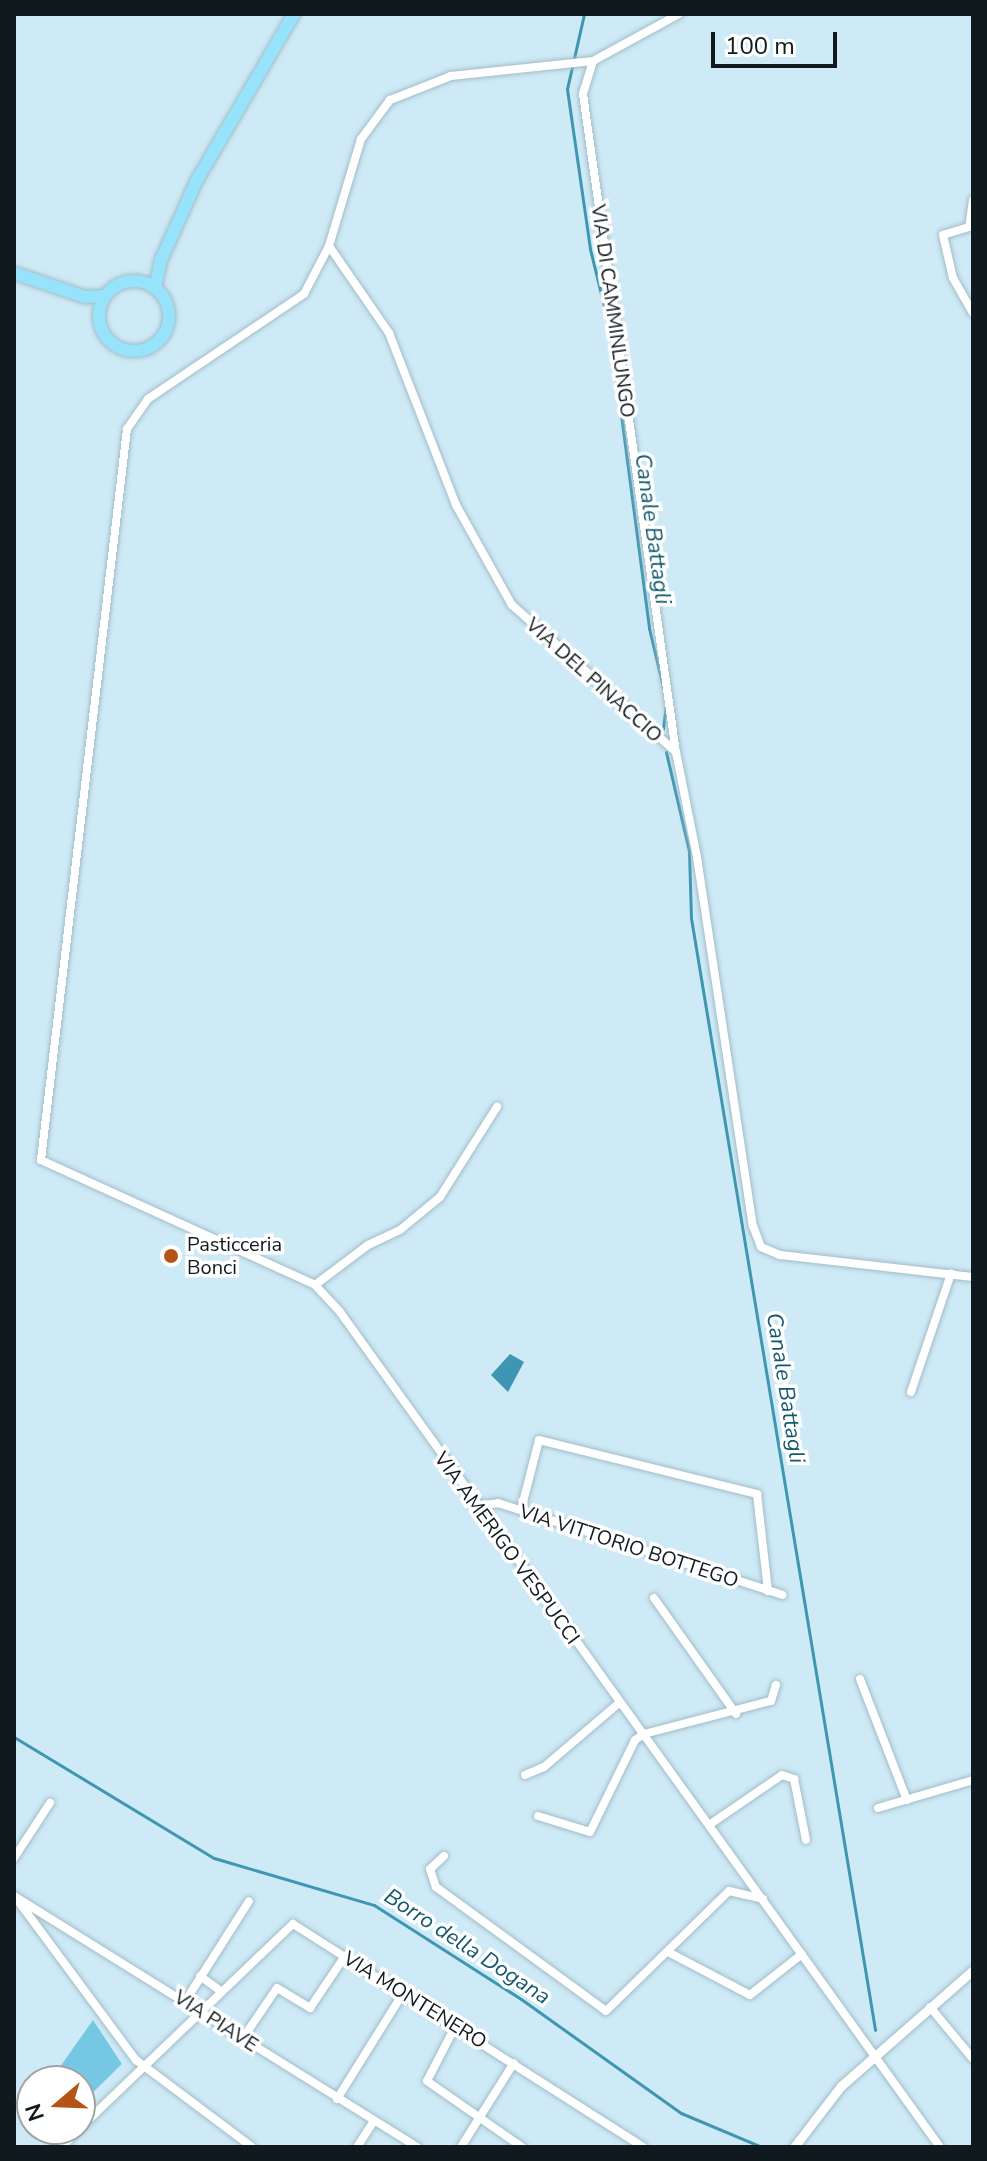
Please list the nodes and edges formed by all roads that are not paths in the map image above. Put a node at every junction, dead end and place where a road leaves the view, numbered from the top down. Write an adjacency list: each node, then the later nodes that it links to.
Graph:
1 (294, 14): 6 (main road)
2 (679, 14): 3 (street)
3 (593, 61): 5 (street); 14 (street, VIA DI CAMMINLUNGO)
4 (973, 200): 12 (street)
5 (329, 246): 14 (street, VIA DEL PINACCIO); 18 (street, VIA AMERIGO VESPUCCI)
6 (161, 260): 8 (main road); 9 (main road)
7 (14, 273): 11 (main road)
8 (142, 282): 9 (main road); 10 (main road)
9 (155, 288): 13 (main road)
10 (105, 296): 11 (main road); 13 (main road)
11 (85, 297): 13 (main road)
12 (973, 313)
13 (99, 314)
14 (676, 752): 16 (street, VIA DEL PINACCIO)
15 (497, 1107): 18 (street)
16 (951, 1274): 17 (street); 19 (street)
17 (973, 1277)
18 (315, 1285): 20 (street, VIA AMERIGO VESPUCCI)
19 (911, 1392)
20 (475, 1506): 21 (street, VIA VITTORIO BOTTEGO); 27 (street, VIA AMERIGO VESPUCCI)
21 (521, 1510): 22 (street, VIA VITTORIO BOTTEGO); 22 (street)
22 (768, 1591): 23 (street, VIA VITTORIO BOTTEGO)
23 (782, 1595)
24 (654, 1598): 28 (street)
25 (860, 1679): 32 (street)
26 (776, 1685): 28 (street)
27 (619, 1703): 29 (street, VIA AMERIGO VESPUCCI); 30 (street)
28 (736, 1714): 29 (street)
29 (644, 1734): 35 (street); 36 (street, VIA AMERIGO VESPUCCI)
30 (525, 1775)
31 (973, 1780): 32 (street)
32 (907, 1800): 34 (street)
33 (50, 1803): 39 (street)
34 (878, 1808)
35 (538, 1816)
36 (709, 1825): 37 (street); 41 (street, VIA AMERIGO VESPUCCI)
37 (806, 1840)
38 (444, 1856): 43 (street)
39 (14, 1858)
40 (14, 1896): 50 (street, VIA PIAVE); 58 (street)
41 (764, 1899): 43 (street); 44 (street, VIA AMERIGO VESPUCCI)
42 (249, 1901): 47 (street)
43 (670, 1953): 44 (street)
44 (802, 1954): 55 (street, VIA AMERIGO VESPUCCI)
45 (345, 1956): 48 (street, VIA MONTENERO); 49 (street, VIA MONTENERO); 54 (street)
46 (973, 1970): 51 (street)
47 (200, 1976): 48 (street); 50 (street)
48 (221, 1991): 52 (street, VIA MONTENERO)
49 (402, 1995): 53 (street, VIA MONTENERO); 59 (street)
50 (186, 2000): 52 (street, VIA PIAVE)
51 (930, 2007): 55 (street); 56 (street)
52 (201, 2010): 54 (street, VIA PIAVE); 58 (street, VIA MONTENERO)
53 (456, 2025): 57 (street, VIA MONTENERO); 61 (street)
54 (243, 2038): 59 (street, VIA PIAVE)
55 (875, 2056): 63 (street); 70 (street, VIA AMERIGO VESPUCCI)
56 (973, 2059)
57 (514, 2063): 61 (street); 69 (street, VIA MONTENERO)
58 (145, 2066): 60 (street, VIA MONTENERO); 64 (street)
59 (337, 2099): 62 (street, VIA PIAVE)
60 (96, 2113)
61 (479, 2119): 67 (street); 68 (street)
62 (373, 2122): 65 (street); 66 (street, VIA PIAVE)
63 (795, 2145)
64 (247, 2146)
65 (357, 2147)
66 (418, 2147)
67 (461, 2147)
68 (522, 2147)
69 (643, 2147)
70 (940, 2147)

